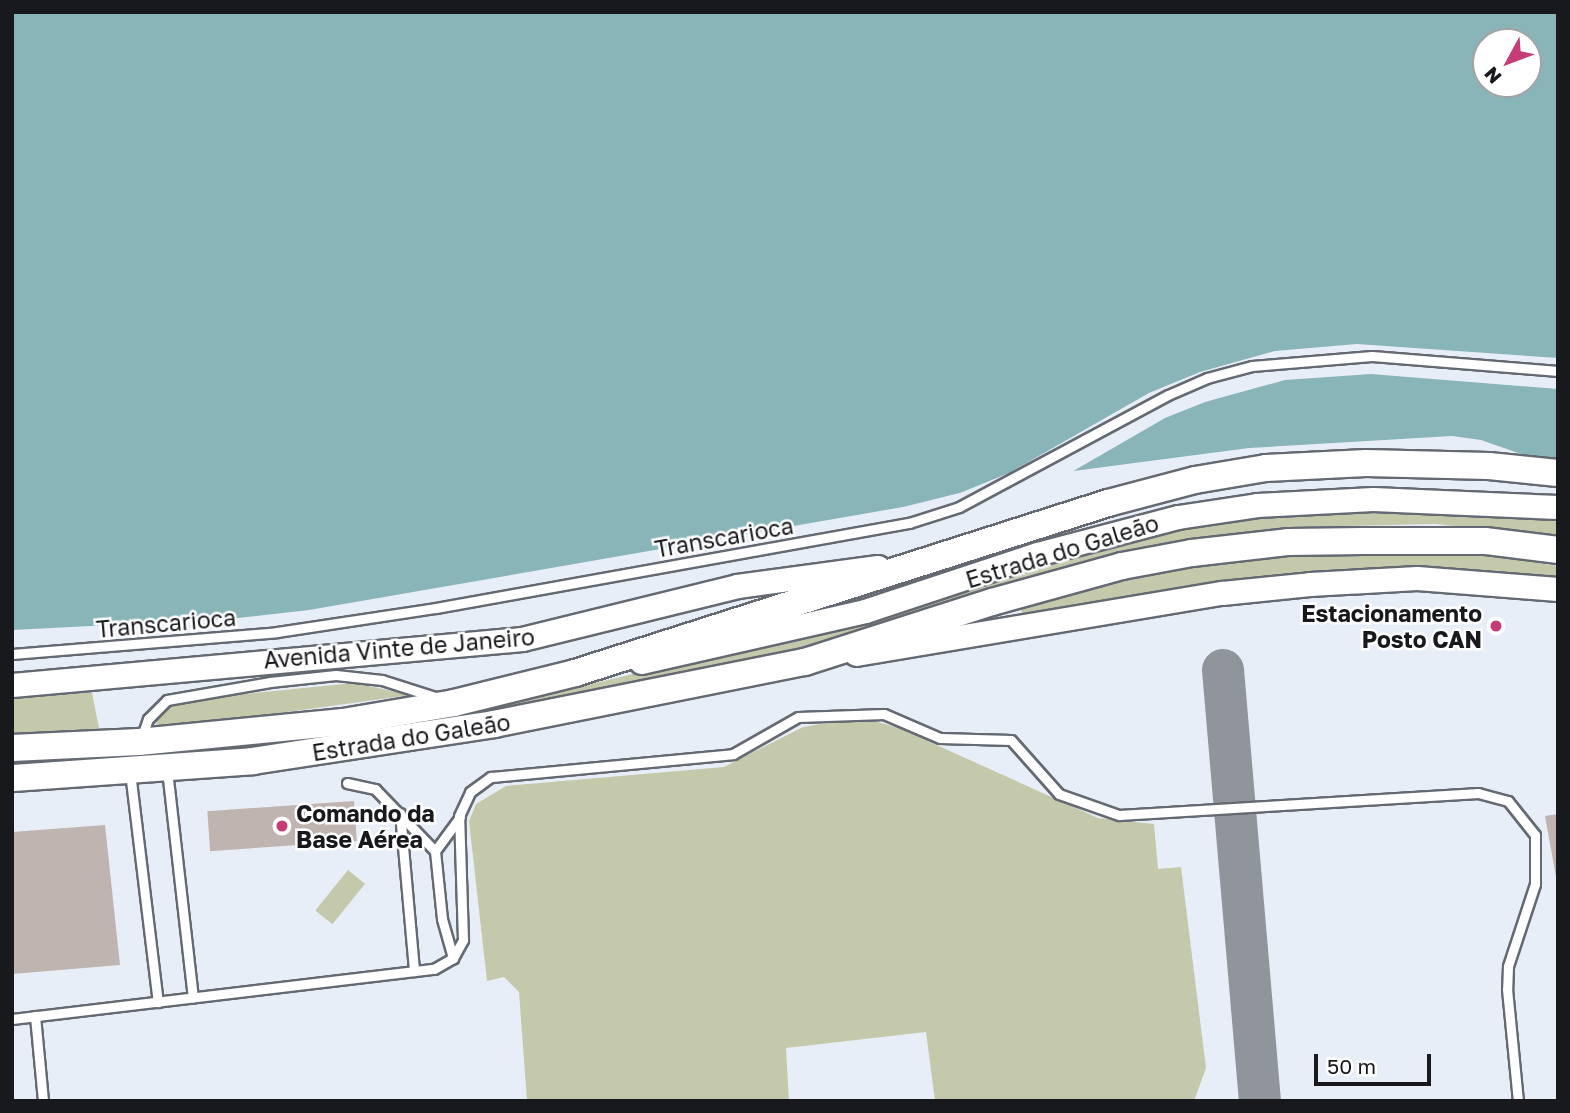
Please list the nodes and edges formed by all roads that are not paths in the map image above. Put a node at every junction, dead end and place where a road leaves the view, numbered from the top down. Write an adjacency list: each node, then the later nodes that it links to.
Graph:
1 (1558, 370): 7 (lane, Transcarioca)
2 (1558, 473): 5 (main road, Estrada do Galeão)
3 (1558, 508): 9 (street, Estrada do Galeão)
4 (1558, 550): 8 (main road, Estrada do Galeão)
5 (947, 553): 9 (main road, Estrada do Galeão); 10 (street, Avenida Vinte de Janeiro)
6 (1558, 589): 8 (street, Estrada do Galeão)
7 (12, 654)
8 (805, 662): 14 (main road, Estrada do Galeão)
9 (575, 673): 11 (main road, Estrada do Galeão)
10 (12, 685)
11 (454, 703): 13 (main road, Estrada do Galeão); 13 (lane)
12 (12, 748): 13 (main road, Estrada do Galeão)
13 (134, 757): 14 (main road, Estrada do Galeão); 15 (main road, Estrada do Galeão); 23 (lane)
14 (167, 768): 22 (lane)
15 (12, 778)
16 (347, 783): 17 (lane)
17 (400, 813): 19 (lane); 21 (lane)
18 (460, 817): 19 (lane); 20 (lane); 27 (lane)
19 (435, 850): 20 (lane)
20 (453, 958): 21 (lane)
21 (414, 971): 22 (lane)
22 (192, 998): 23 (lane)
23 (158, 1002): 24 (lane)
24 (35, 1016): 25 (lane); 26 (lane)
25 (12, 1019)
26 (43, 1101)
27 (1518, 1101)

